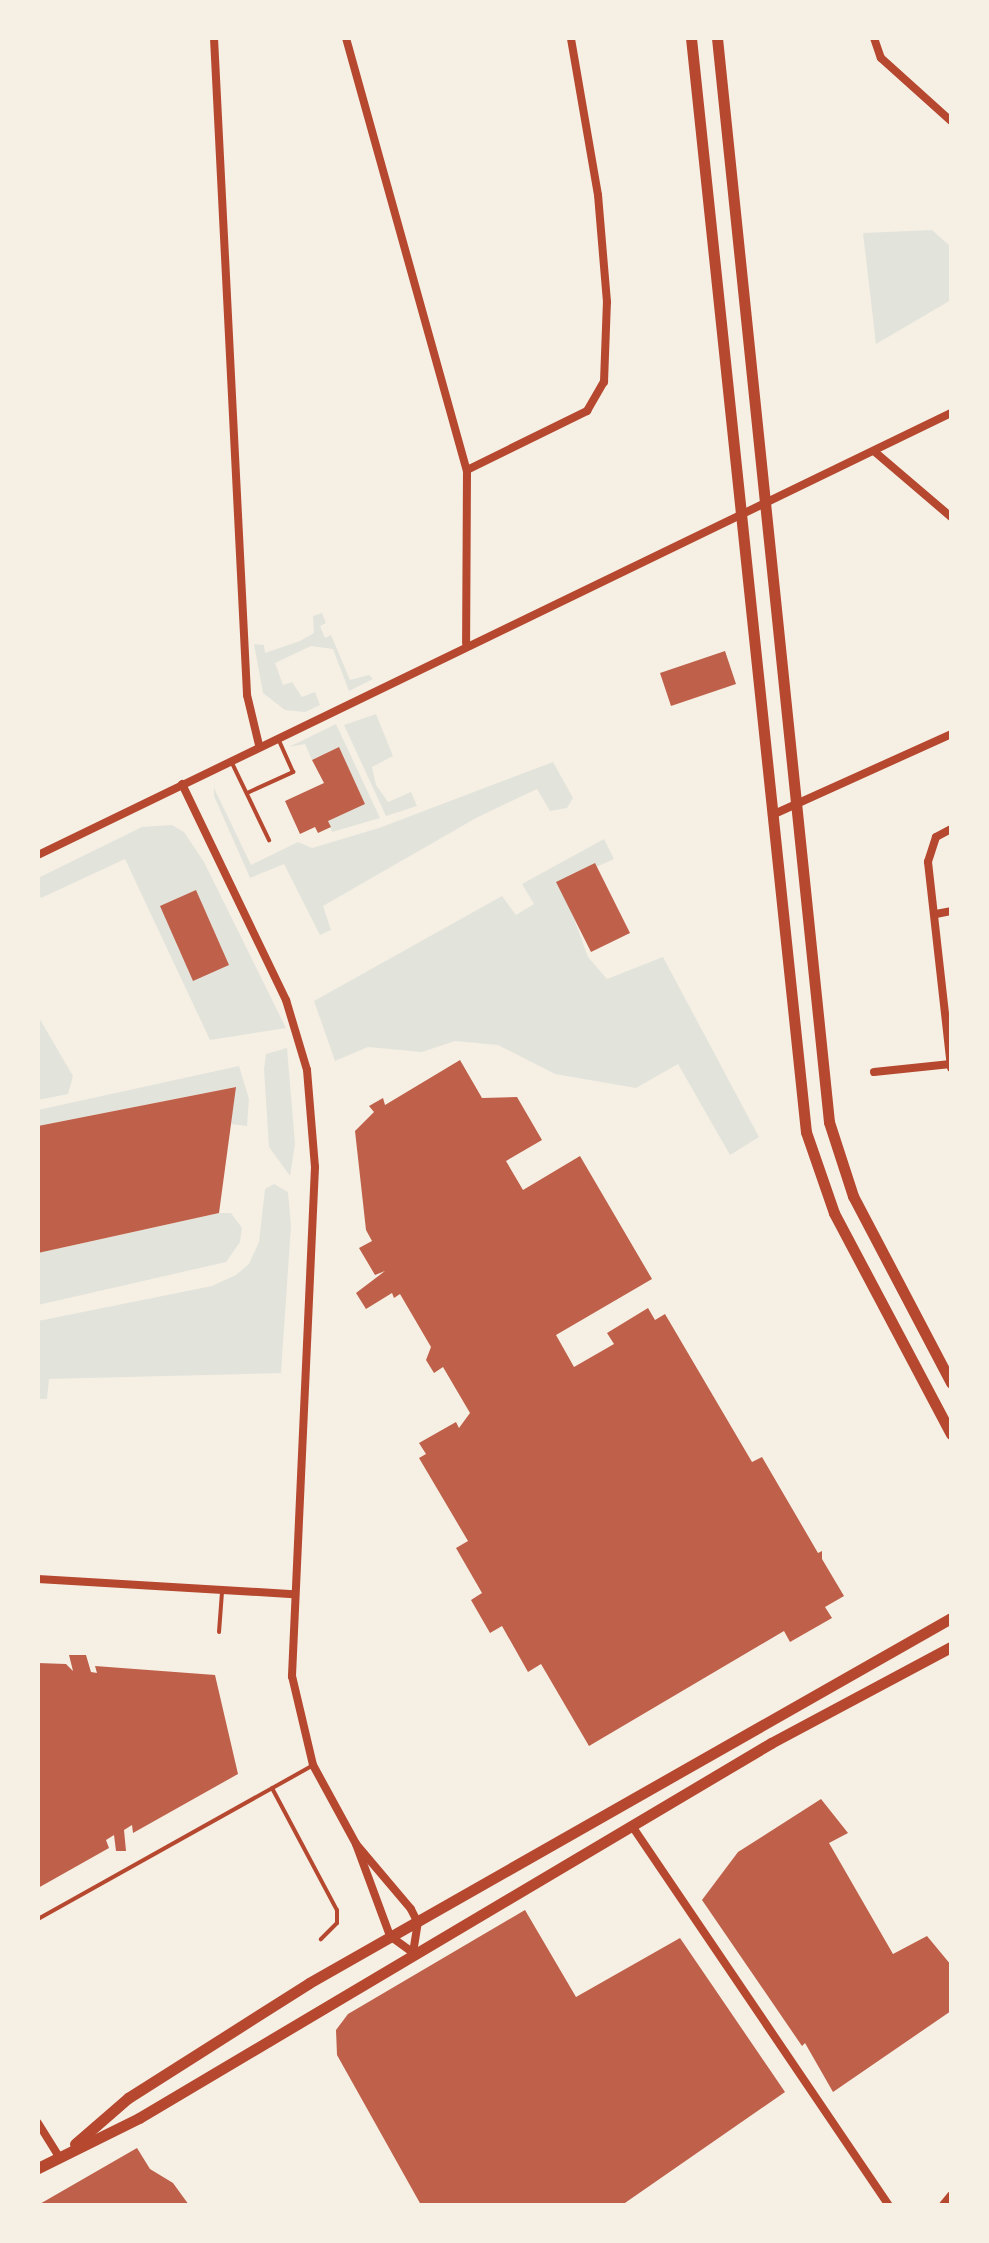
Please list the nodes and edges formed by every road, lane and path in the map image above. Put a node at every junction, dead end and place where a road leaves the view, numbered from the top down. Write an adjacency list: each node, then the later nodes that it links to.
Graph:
1 (214, 38): 17 (street)
2 (346, 38): 10 (street)
3 (571, 38): 10 (street)
4 (691, 38): 12 (street)
5 (717, 38): 11 (street)
6 (874, 38): 7 (street)
7 (951, 121)
8 (951, 413): 9 (street)
9 (875, 452): 11 (street); 13 (street)
10 (467, 470): 14 (street)
11 (766, 504): 12 (street); 21 (street)
12 (741, 517): 14 (street); 22 (street)
13 (951, 517)
14 (466, 643): 16 (street)
15 (951, 734): 21 (street)
16 (277, 736): 17 (street); 20 (lane)
17 (259, 745): 18 (street)
18 (230, 759): 19 (street); 20 (lane)
19 (182, 784): 25 (street); 34 (street)
20 (246, 793): 24 (lane)
21 (797, 804): 22 (street); 30 (street)
22 (772, 815): 31 (street)
23 (951, 829): 27 (street)
24 (269, 840)
25 (38, 855)
26 (951, 911): 27 (street)
27 (936, 914): 28 (street)
28 (951, 1066): 29 (street)
29 (874, 1072)
30 (951, 1383)
31 (951, 1434)
32 (38, 1579): 33 (street)
33 (222, 1590): 34 (street); 36 (lane)
34 (294, 1594): 38 (street)
35 (951, 1618): 43 (street)
36 (219, 1632)
37 (951, 1647): 40 (street)
38 (313, 1765): 39 (lane); 41 (street)
39 (272, 1788): 42 (lane); 45 (lane)
40 (632, 1826): 46 (street); 51 (street)
41 (356, 1844): 43 (street); 44 (street)
42 (38, 1919)
43 (418, 1923): 44 (street); 46 (street)
44 (390, 1936): 46 (street); 48 (street)
45 (321, 1939)
46 (413, 1953): 48 (street)
47 (38, 2123): 48 (street)
48 (59, 2156): 49 (street)
49 (38, 2168)
50 (951, 2195): 52 (street)
51 (889, 2205)
52 (943, 2205)

